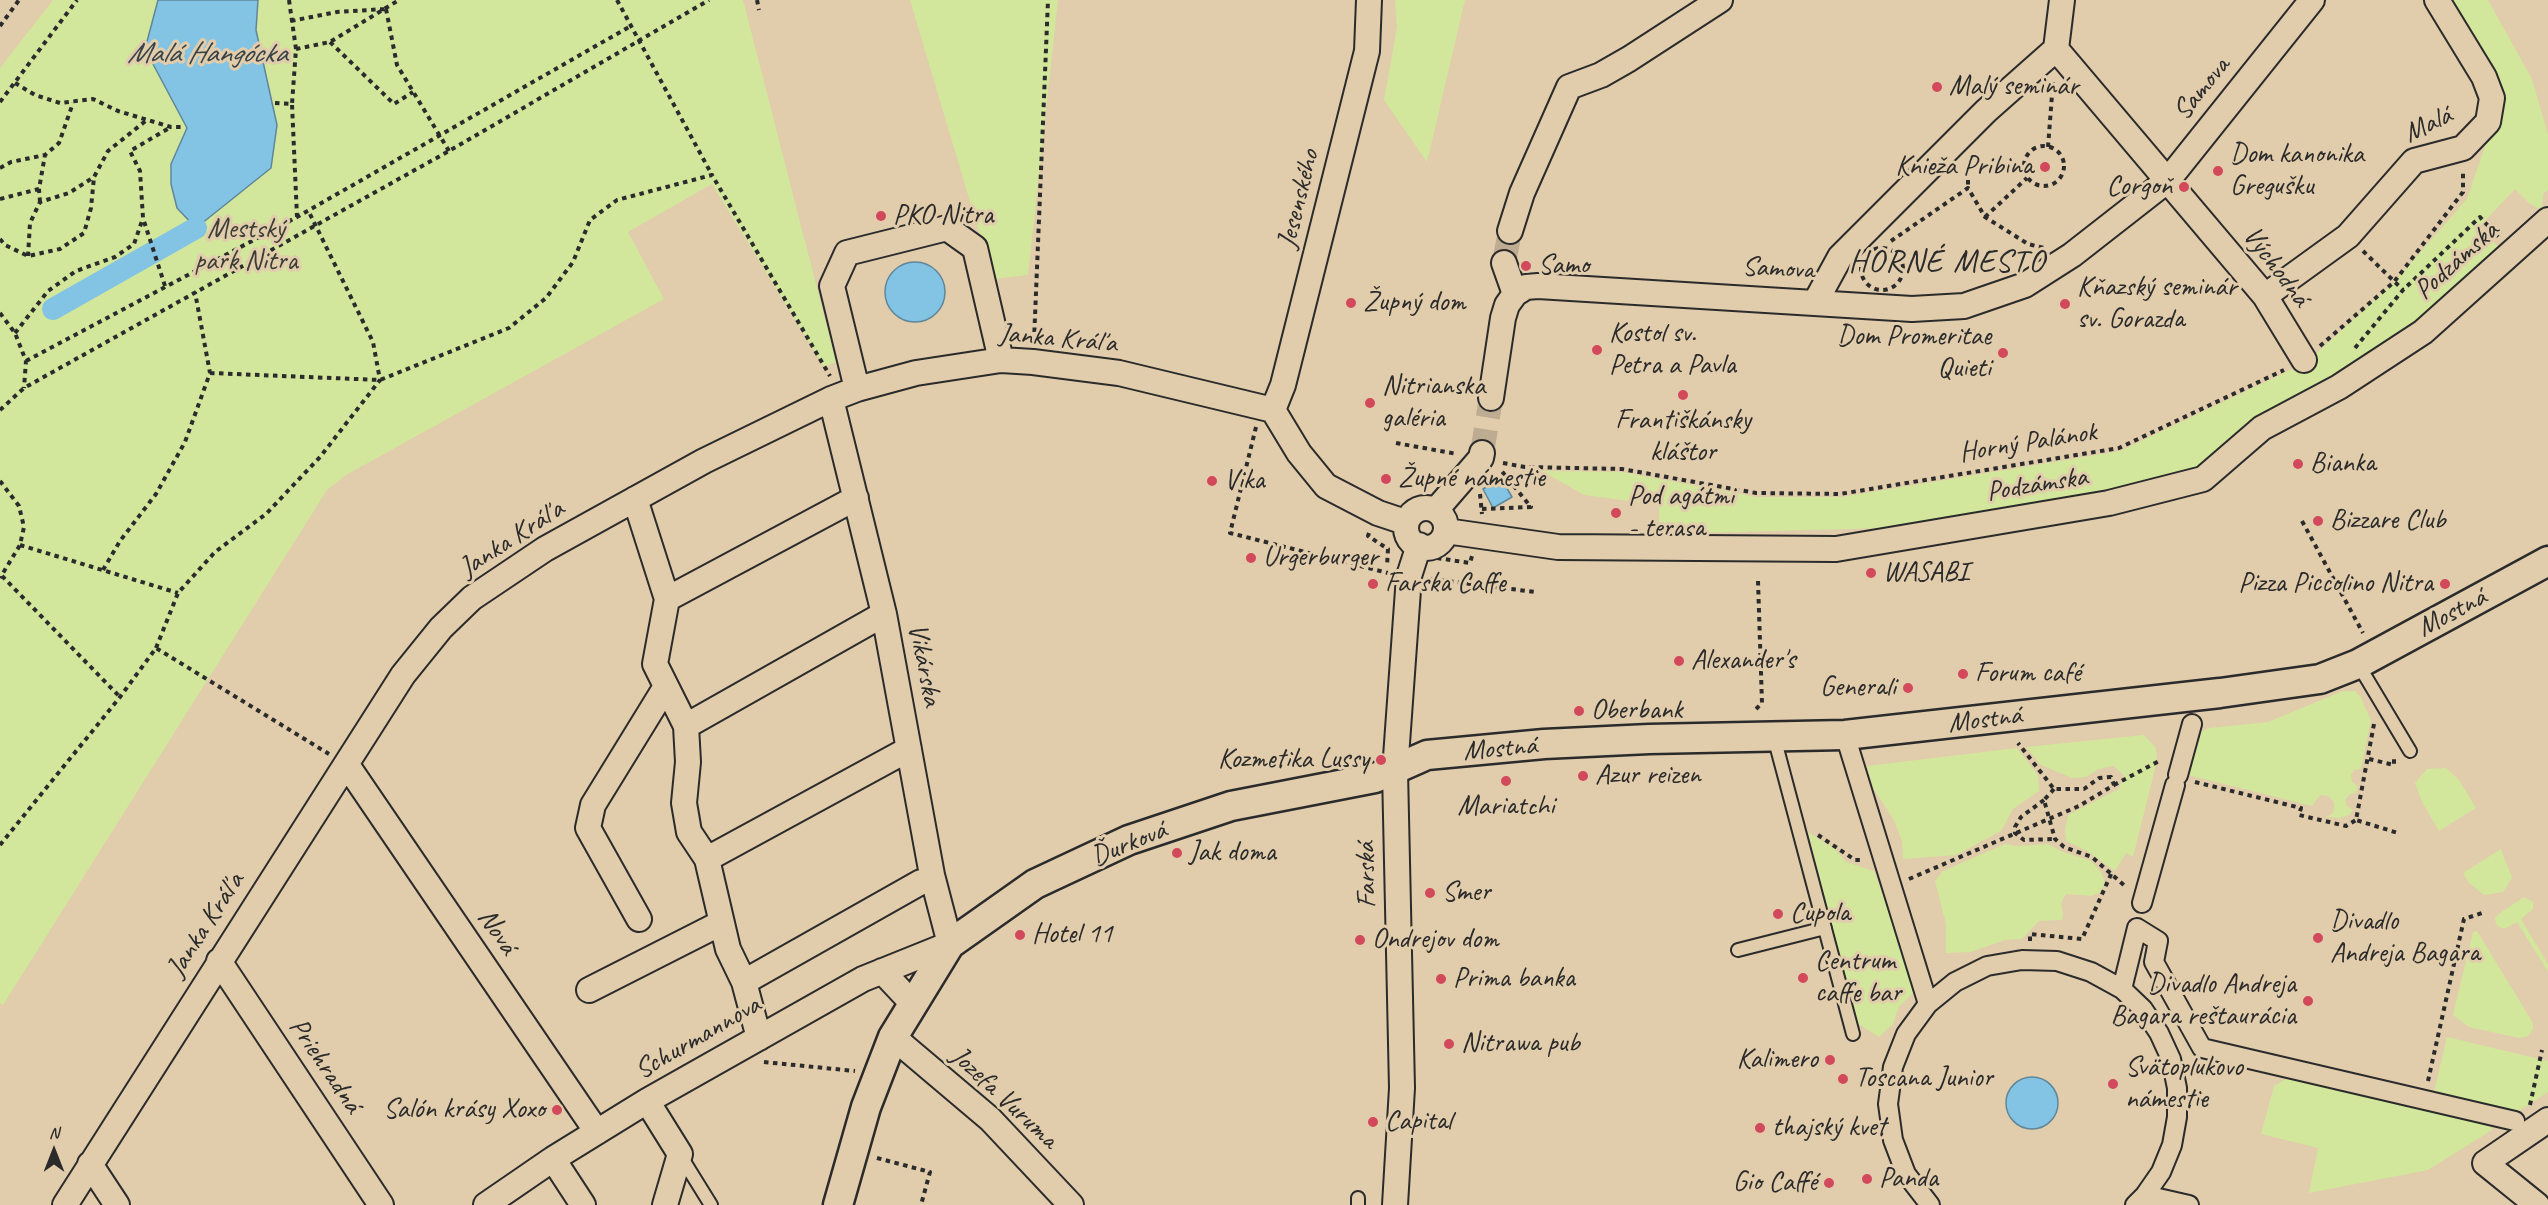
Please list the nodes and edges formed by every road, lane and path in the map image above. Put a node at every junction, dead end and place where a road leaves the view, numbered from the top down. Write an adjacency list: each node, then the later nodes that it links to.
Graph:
1 (19, 0): 17 (path)
2 (77, 0): 23 (path)
3 (289, 0): 16 (path)
4 (399, 0): 14 (path)
5 (617, 0): 18 (path)
6 (709, 0): 20 (path)
7 (757, 0): 15 (path)
8 (1048, 0): 72 (path)
9 (1369, 0): 80 (street, Jesenského)
10 (1719, 0): 51 (street)
11 (2062, 0): 22 (street)
12 (2312, 0): 41 (street, Samova)
13 (2437, 0): 34 (street, Malá)
14 (386, 9): 16 (path); 19 (path); 24 (path)
15 (759, 10)
16 (291, 21): 21 (path)
17 (0, 26)
18 (630, 27): 20 (path); 32 (path)
19 (330, 42): 21 (path); 24 (path)
20 (639, 43): 35 (path); 38 (path)
21 (296, 49): 28 (path)
22 (2056, 49): 33 (path); 41 (street, Východná); 65 (street)
23 (15, 83): 25 (path); 26 (path)
24 (413, 92): 32 (path)
25 (0, 102)
26 (73, 103): 29 (path); 36 (path)
27 (276, 103): 28 (path)
28 (292, 104): 46 (path)
29 (148, 119): 30 (path); 39 (path)
30 (171, 127): 31 (path); 48 (path)
31 (184, 127)
32 (439, 135): 35 (path); 45 (path)
33 (2048, 147): 40 (path); 40 (path)
34 (2463, 148): 52 (street, Malá); 59 (path, Horný Palánok)
35 (449, 151): 50 (path)
36 (45, 155): 37 (path); 42 (path)
37 (0, 168)
38 (712, 175): 74 (path); 76 (path)
39 (94, 177): 44 (path); 57 (path)
40 (2027, 178): 47 (path)
41 (2168, 180): 56 (street, Samova); 64 (street, Východná)
42 (39, 189): 43 (path); 44 (path)
43 (0, 199)
44 (40, 202): 57 (path)
45 (308, 210): 46 (path); 50 (path)
46 (297, 217): 60 (path)
47 (1985, 217): 54 (path); 56 (path)
48 (143, 218): 60 (path); 67 (path)
49 (2544, 223): 55 (street, Podzámska)
50 (316, 226): 62 (path); 74 (path)
51 (1510, 231)
52 (2348, 236): 59 (path); 64 (street, Malá)
53 (0, 239): 57 (path)
54 (1880, 248): 54 (path)
55 (2512, 252): 61 (path); 87 (street, Podzámska)
56 (2072, 255): 65 (street, Samova)
57 (28, 256)
58 (1504, 263): 63 (street)
59 (2394, 282): 61 (path); 70 (path, Horný Palánok)
60 (165, 286): 71 (path)
61 (2403, 290): 68 (path)
62 (195, 292): 73 (path); 75 (path)
63 (1515, 294): 65 (street, Samova); 78 (street)
64 (2265, 296): 70 (street, Východná)
65 (1816, 301)
66 (0, 313): 67 (path)
67 (15, 333): 71 (path)
68 (2353, 350)
69 (1001, 360): 72 (street, Janka Kráľa); 77 (street, Janka Kráľa); 77 (street)
70 (2304, 360): 82 (path, Horný Palánok)
71 (26, 361): 75 (path)
72 (1033, 362): 80 (street, Janka Kráľa)
73 (210, 373): 74 (path); 93 (path)
74 (380, 380): 98 (path)
75 (24, 388): 79 (path)
76 (831, 389): 77 (street, Janka Kráľa); 84 (street, Vikárska); 85 (street, Janka Kráľa)
77 (856, 389)
78 (1491, 398)
79 (0, 410)
80 (1264, 418): 86 (street); 94 (path)
81 (1482, 453): 87 (street)
82 (1525, 467)
83 (0, 481): 90 (path)
84 (856, 498): 99 (street); 100 (street, Vikárska)
85 (635, 499): 99 (street); 116 (street, Janka Kráľa)
86 (1378, 513): 89 (street); 94 (path)
87 (1441, 520): 89 (street); 91 (street)
88 (2302, 521): 102 (path)
89 (1405, 522): 91 (street)
90 (20, 545): 93 (path); 95 (path)
91 (1419, 545): 94 (street, Farská)
92 (2548, 561): 102 (street, Mostná)
93 (103, 570): 98 (path)
94 (1398, 574): 97 (path); 117 (street, Farská)
95 (1, 577): 104 (path)
96 (1758, 581): 105 (path)
97 (1535, 592)
98 (178, 593): 101 (path)
99 (667, 599): 103 (street)
100 (884, 614): 108 (street); 112 (street, Vikárska)
101 (156, 648): 104 (path); 116 (path)
102 (2362, 651): 109 (street, Mostná); 113 (lane)
103 (665, 688): 108 (street); 136 (street)
104 (120, 698): 128 (path)
105 (1756, 710)
106 (2376, 714): 115 (path)
107 (2192, 724): 118 (street)
108 (686, 726): 129 (street)
109 (1845, 735): 110 (street, Mostná); 130 (street)
110 (1774, 737): 117 (street, Mostná); 124 (lane)
111 (2018, 743): 120 (path)
112 (909, 749): 129 (street); 140 (street, Vikárska)
113 (2410, 751)
114 (2395, 755): 115 (path)
115 (2369, 759): 123 (path)
116 (347, 765): 142 (street, Janka Kráľa); 160 (street, Nová)
117 (1395, 771): 140 (street, Ďurková); 177 (street, Farská)
118 (2179, 773): 119 (path); 123 (path); 134 (street)
119 (2114, 785): 120 (path); 122 (path)
120 (2054, 789): 121 (path)
121 (2043, 800): 122 (path); 125 (path)
122 (2048, 818): 125 (path); 127 (path)
123 (2356, 820): 126 (path)
124 (1797, 823): 130 (path); 138 (lane)
125 (2015, 833): 127 (path); 133 (path)
126 (2398, 833)
127 (2055, 839): 131 (path)
128 (0, 845)
129 (707, 859): 137 (street)
130 (1885, 861): 133 (street)
131 (2112, 872): 134 (path); 139 (path)
132 (921, 882): 144 (street)
133 (1893, 886): 148 (street)
134 (2142, 903)
135 (2482, 913): 157 (path)
136 (639, 919)
137 (721, 923): 144 (street); 146 (street)
138 (1825, 928): 141 (lane); 149 (lane)
139 (2030, 934)
140 (950, 944): 143 (street, Schurmannova); 147 (street, Ďurková)
141 (1738, 950)
142 (219, 961): 164 (street, Janka Kráľa); 169 (street, Priehradná)
143 (882, 971): 147 (street); 151 (street, Schurmannova)
144 (744, 982): 151 (street)
145 (2122, 989): 148 (street); 152 (street); 165 (street)
146 (589, 990)
147 (913, 1004): 150 (street, Ďurková)
148 (1928, 1004): 166 (street)
149 (1853, 1034)
150 (893, 1037): 174 (street, Ďurková); 176 (street, Jozefa Vuruma)
151 (759, 1038): 158 (street, Schurmannova)
152 (2202, 1048): 154 (street); 157 (street)
153 (2542, 1050): 159 (path)
154 (2176, 1059)
155 (757, 1061): 156 (path)
156 (858, 1071)
157 (2425, 1099): 159 (street)
158 (648, 1101): 160 (street, Schurmannova); 161 (street)
159 (2531, 1118): 179 (street)
160 (597, 1132): 163 (street, Schurmannova)
161 (680, 1154): 172 (street); 173 (lane)
162 (871, 1157): 175 (path)
163 (553, 1159): 170 (street, Schurmannova); 171 (street)
164 (90, 1164): 167 (street, Janka Kráľa); 168 (street)
165 (2140, 1200): 178 (street)
166 (1925, 1204)
167 (65, 1205)
168 (117, 1205)
169 (381, 1205)
170 (486, 1205)
171 (583, 1205)
172 (665, 1205)
173 (711, 1205)
174 (838, 1205)
175 (921, 1205)
176 (1071, 1205)
177 (1395, 1205)
178 (2189, 1205)
179 (2537, 1205)

